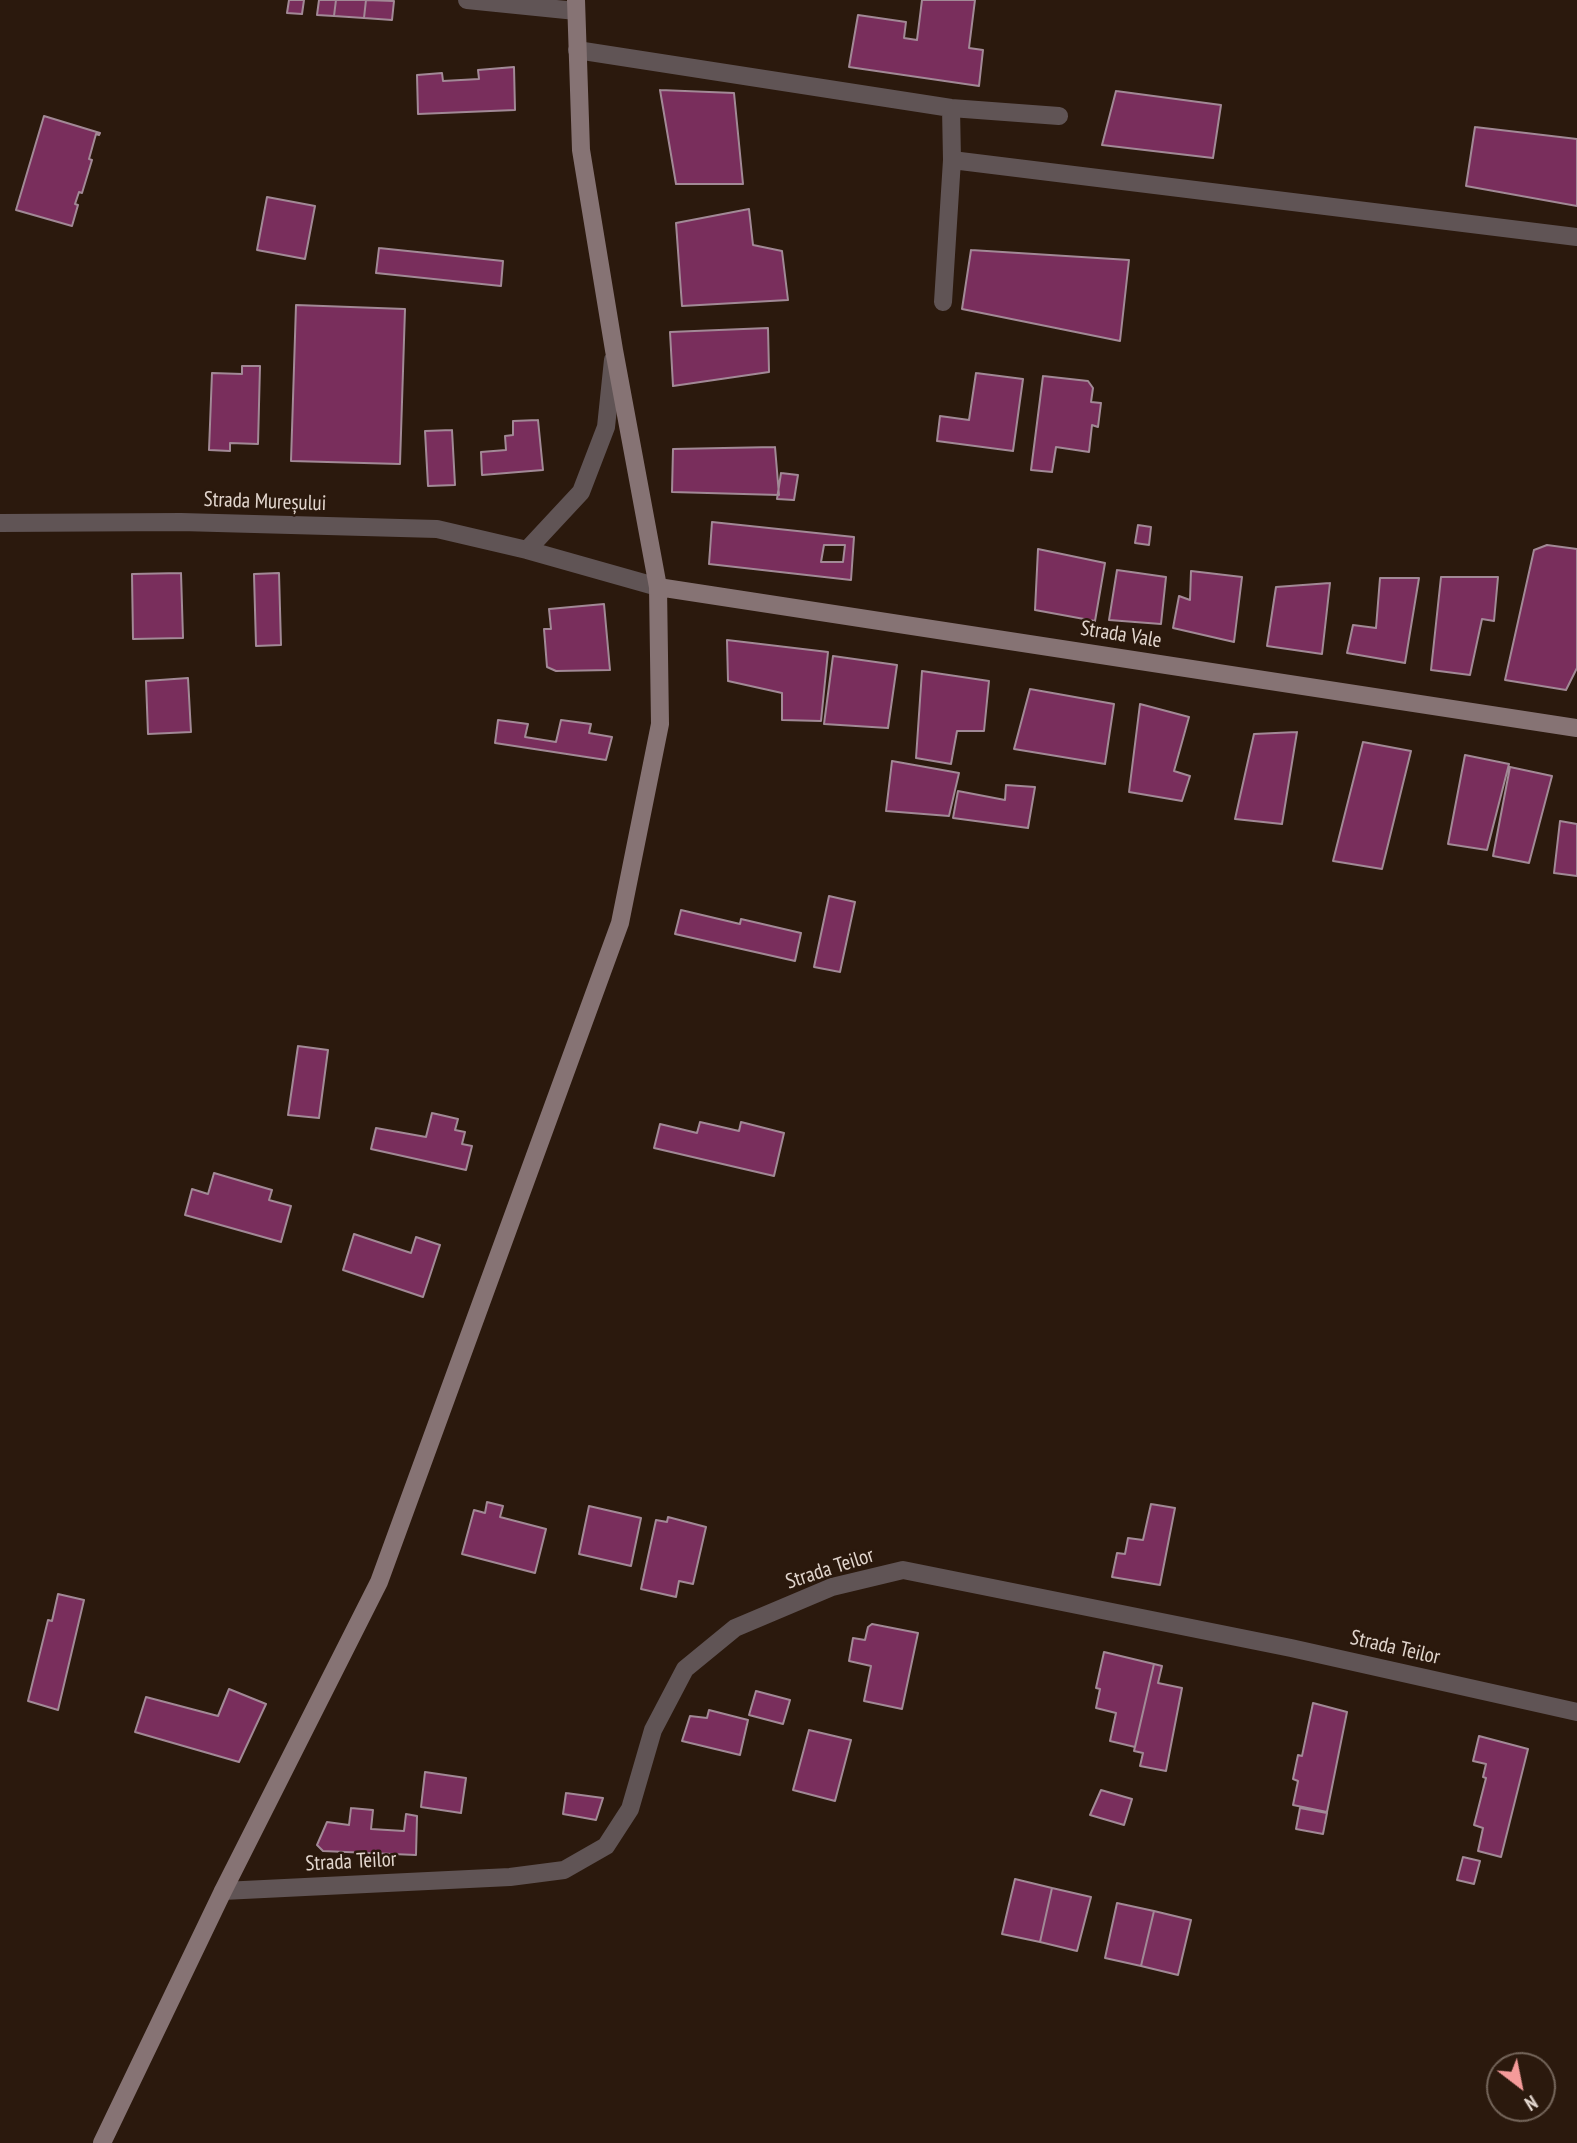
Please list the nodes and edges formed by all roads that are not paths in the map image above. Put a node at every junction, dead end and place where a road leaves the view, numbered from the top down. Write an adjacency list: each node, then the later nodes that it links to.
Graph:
1 (467, 0): 2 (street)
2 (576, 6): 3 (main road)
3 (577, 50): 4 (street); 9 (main road)
4 (951, 108): 5 (street); 6 (street)
5 (1059, 116)
6 (952, 160): 7 (street); 8 (street)
7 (1577, 237)
8 (943, 302)
9 (614, 349): 11 (street); 12 (main road)
10 (0, 523): 11 (street, Strada Mureșului)
11 (527, 550): 12 (street, Strada Mureșului)
12 (658, 587): 13 (main road, Strada Vale); 15 (main road)
13 (1577, 728)
14 (1577, 1712): 15 (street, Strada Teilor)
15 (223, 1891): 16 (main road)
16 (103, 2143)

